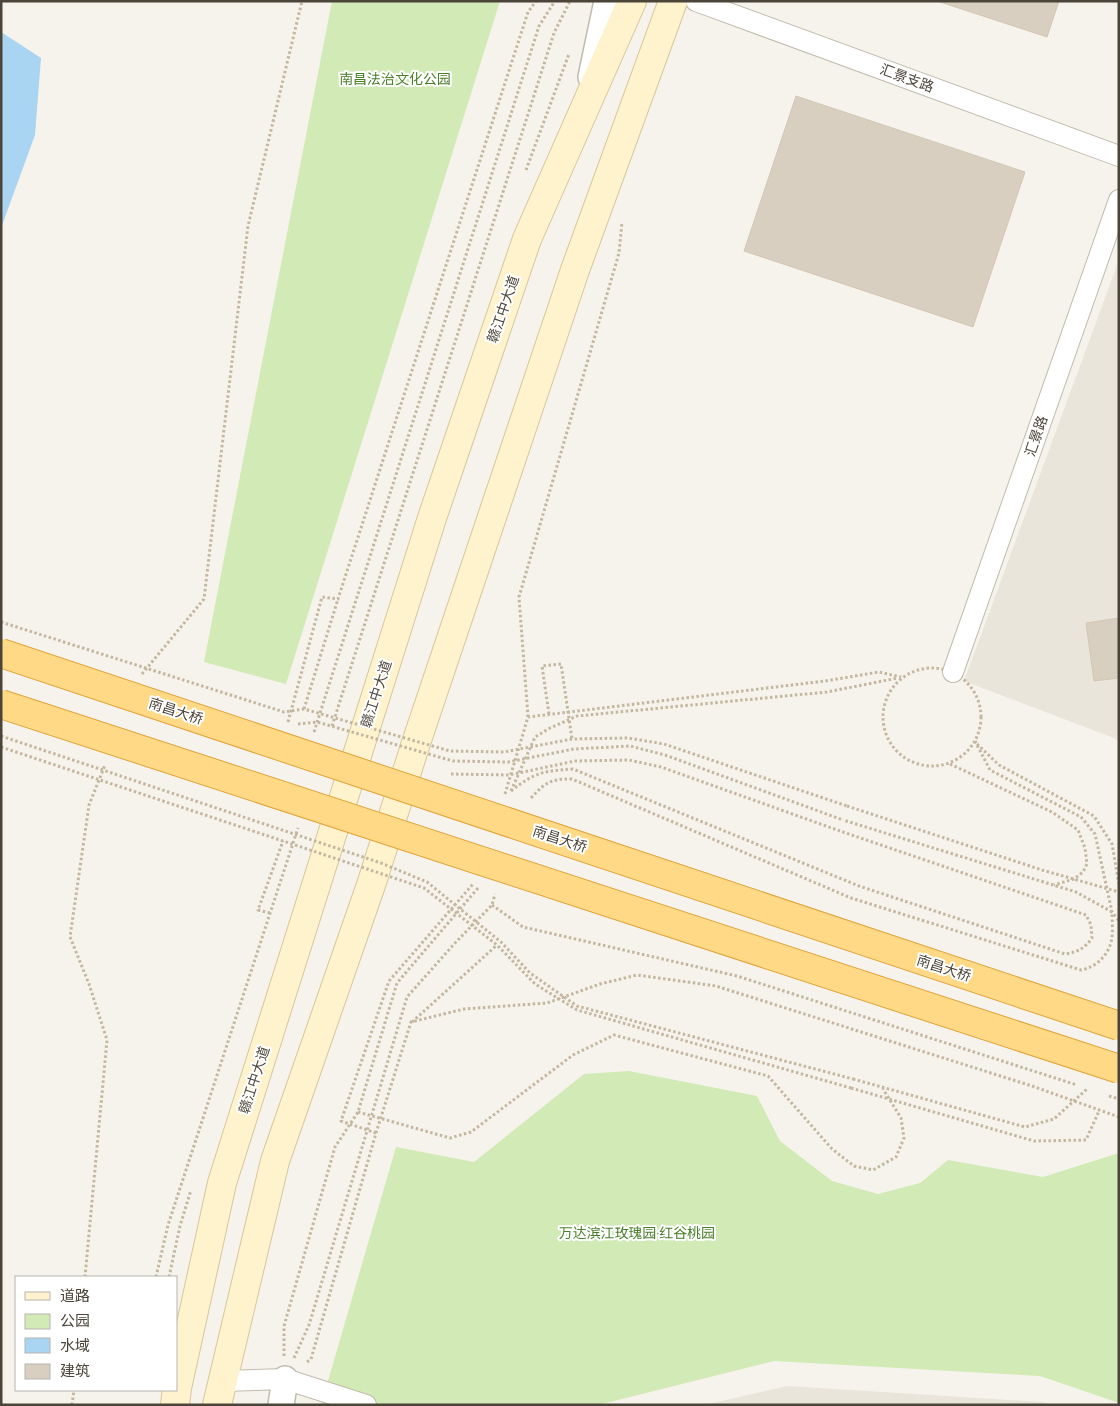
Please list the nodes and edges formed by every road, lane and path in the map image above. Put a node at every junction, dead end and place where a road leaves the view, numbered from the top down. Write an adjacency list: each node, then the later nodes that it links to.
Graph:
1 (302, 1): 17 (path)
2 (536, 1): 13 (path)
3 (555, 1): 21 (path)
4 (570, 1): 24 (path)
5 (607, 1): 9 (street)
6 (632, 1): 9 (main road, 赣江中大道)
7 (673, 1): 67 (main road)
8 (696, 1): 10 (street, 汇景支路)
9 (585, 109): 64 (main road, 赣江中大道)
10 (1119, 156)
11 (1119, 200): 16 (street, 汇景路)
12 (622, 214): 23 (path)
13 (338, 599): 20 (path); 25 (path, bridge)
14 (1, 622): 20 (path, bridge)
15 (1, 653): 51 (highway, 南昌大桥, bridge)
16 (953, 672): 18 (path); 30 (path)
17 (134, 674)
18 (902, 677): 33 (path); 34 (path, bridge)
19 (1, 704): 52 (highway, bridge)
20 (304, 709): 21 (path, bridge)
21 (320, 714): 24 (path, bridge); 25 (path, bridge)
22 (549, 714): 29 (path, bridge)
23 (528, 717)
24 (335, 718): 26 (path, bridge); 29 (path, bridge)
25 (317, 722): 26 (path, bridge); 27 (path)
26 (332, 726): 40 (path, bridge)
27 (314, 735)
28 (1, 736): 53 (path, bridge)
29 (572, 739): 38 (path, bridge)
30 (975, 742): 33 (path); 39 (path); 42 (path)
31 (1, 747): 37 (path, bridge)
32 (107, 761): 61 (path)
33 (949, 764): 38 (path)
34 (451, 774)
35 (531, 798): 46 (path)
36 (300, 822): 47 (path)
37 (282, 842): 47 (path); 49 (path, bridge)
38 (1074, 879): 40 (path); 42 (path)
39 (1119, 884)
40 (1053, 885): 46 (path)
41 (478, 888): 57 (path)
42 (1106, 889): 43 (path); 46 (path)
43 (1119, 892)
44 (495, 894): 45 (path)
45 (492, 905): 55 (path); 58 (path)
46 (1112, 912): 48 (path)
47 (270, 913): 62 (path)
48 (1119, 921)
49 (497, 946): 50 (path); 54 (path, bridge)
50 (411, 1022): 55 (path); 60 (path)
51 (1119, 1026)
52 (1119, 1069)
53 (883, 1089): 54 (path); 55 (path)
54 (889, 1098): 56 (path); 60 (path)
55 (1073, 1101): 56 (path)
56 (1099, 1111): 59 (path)
57 (358, 1112): 58 (path); 63 (path)
58 (372, 1115): 60 (path); 63 (path)
59 (1119, 1117)
60 (380, 1118): 63 (path)
61 (85, 1276)
62 (156, 1276)
63 (285, 1379): 67 (street); 70 (street); 71 (street)
64 (178, 1383)
65 (74, 1391): 68 (path)
66 (177, 1391): 69 (main road, 赣江中大道)
67 (219, 1393)
68 (72, 1405)
69 (175, 1405)
70 (280, 1405)
71 (366, 1405)

